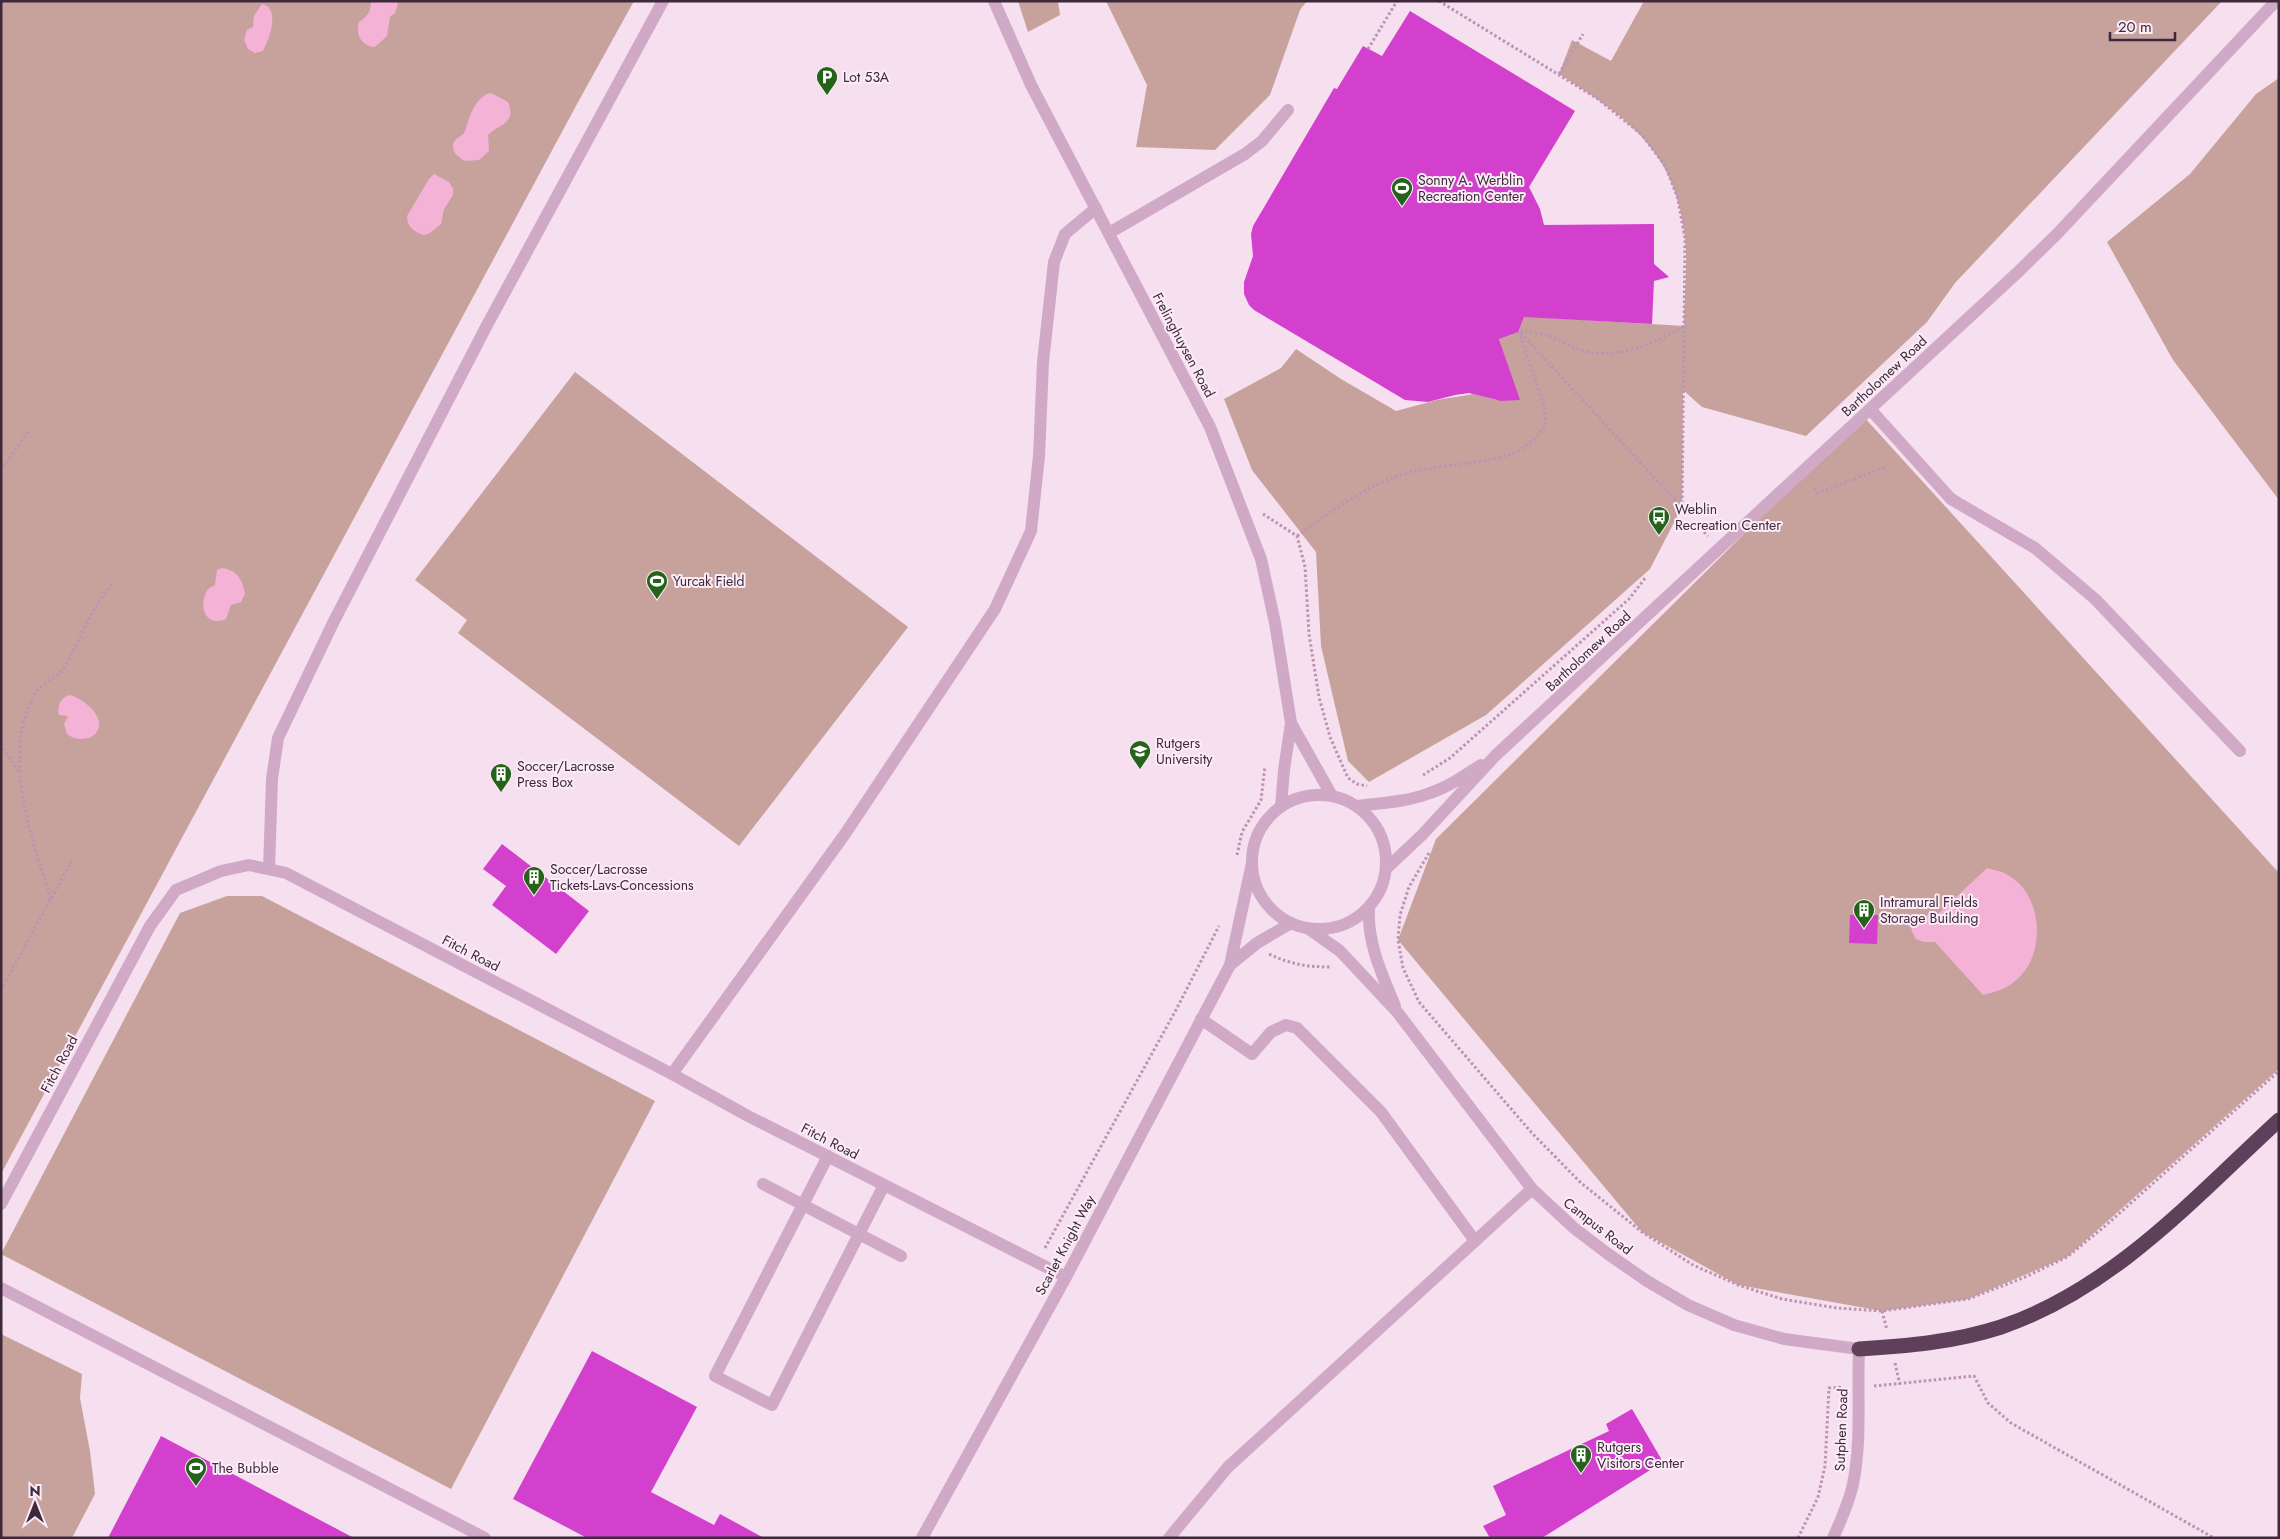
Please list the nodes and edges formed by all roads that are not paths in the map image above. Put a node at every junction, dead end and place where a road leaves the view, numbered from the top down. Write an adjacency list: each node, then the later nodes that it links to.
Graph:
1 (663, 1): 16 (street)
2 (994, 1): 5 (street, Frelinghuysen Road)
3 (2276, 1): 7 (street, Bartholomew Road)
4 (1288, 110): 6 (street)
5 (1096, 208): 6 (street, Frelinghuysen Road); 23 (street)
6 (1109, 233): 8 (street, Frelinghuysen Road)
7 (1870, 409): 9 (street); 10 (street, Bartholomew Road)
8 (1291, 723): 11 (street, Frelinghuysen Road); 13 (street, Frelinghuysen Road)
9 (2240, 751)
10 (1496, 756): 12 (street, Bartholomew Road); 15 (street, Bartholomew Road)
11 (1332, 796): 12 (street); 13 (street)
12 (1357, 806): 15 (street)
13 (1281, 807): 14 (street)
14 (1252, 862): 18 (street); 20 (street)
15 (1387, 868): 17 (street)
16 (269, 869): 23 (street, Fitch Road); 29 (street, Fitch Road)
17 (1369, 908): 19 (street); 21 (street, Campus Road)
18 (1291, 923): 19 (street); 20 (street)
19 (1309, 929): 21 (street, Campus Road)
20 (1230, 965): 22 (street, Scarlet Knight Way)
21 (1398, 1013): 28 (street, Campus Road)
22 (1201, 1019): 32 (street); 34 (street, Scarlet Knight Way)
23 (672, 1074): 25 (street, Fitch Road)
24 (2279, 1120): 36 (highway)
25 (828, 1156): 27 (street, Fitch Road); 30 (street)
26 (763, 1184): 30 (street)
27 (884, 1185): 31 (street); 34 (street, Fitch Road)
28 (1532, 1189): 32 (street); 36 (street, Campus Road)
29 (1, 1204)
30 (803, 1205): 31 (street); 31 (street)
31 (860, 1234): 33 (street)
32 (1475, 1241): 39 (street)
33 (902, 1256)
34 (1066, 1277): 38 (street, Scarlet Knight Way)
35 (1, 1288): 37 (street)
36 (1859, 1349): 40 (street, Sutphen Road)
37 (485, 1538)
38 (922, 1538)
39 (1169, 1538)
40 (1833, 1538)

